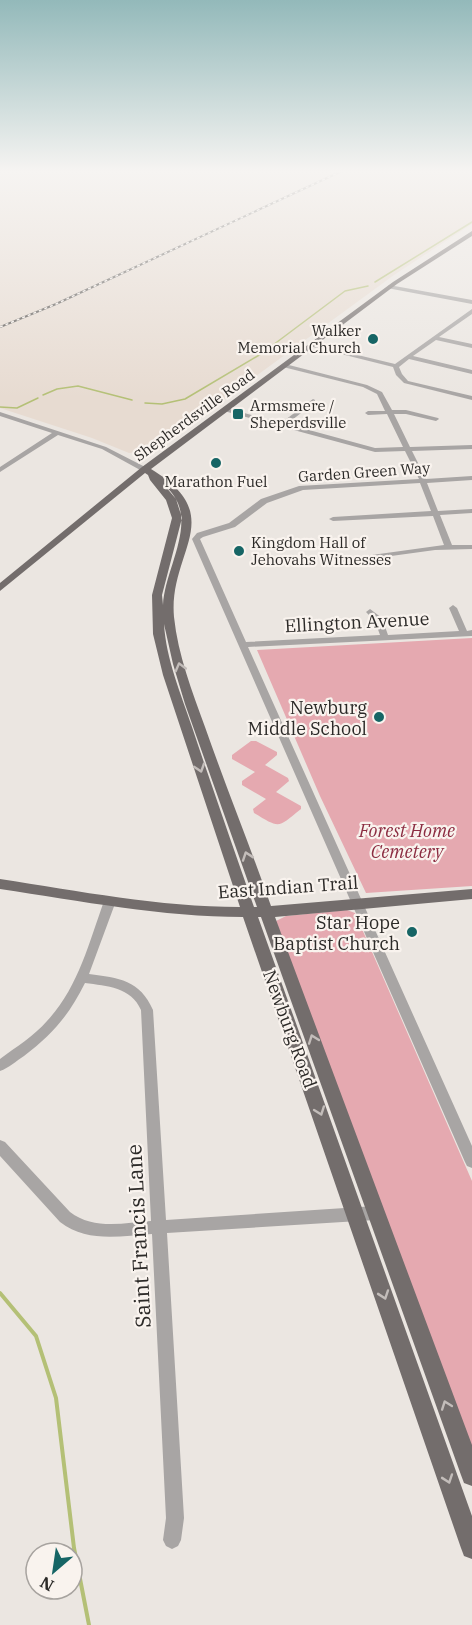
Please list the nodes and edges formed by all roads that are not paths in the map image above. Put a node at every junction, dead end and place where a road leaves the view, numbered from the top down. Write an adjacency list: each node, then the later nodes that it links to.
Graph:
1 (451, 247): 2 (main road, Shepherdsville Road)
2 (389, 287): 3 (street); 8 (main road, Shepherdsville Road)
3 (472, 302)
4 (472, 311): 5 (street)
5 (459, 320): 6 (street); 7 (street)
6 (472, 323)
7 (434, 338): 9 (street); 10 (street)
8 (312, 346): 11 (main road, Shepherdsville Road); 12 (street)
9 (472, 346)
10 (408, 357): 12 (street); 13 (street)
11 (285, 366): 16 (main road, Shepherdsville Road); 17 (street)
12 (396, 366): 14 (street)
13 (472, 372)
14 (472, 398)
15 (313, 401): 21 (street)
16 (226, 410): 21 (street); 26 (main road, Shepherdsville Road)
17 (390, 412): 18 (street); 20 (street); 24 (street)
18 (368, 413)
19 (0, 414): 22 (street)
20 (436, 419)
21 (282, 425): 24 (street)
22 (59, 432): 25 (street); 26 (street)
23 (472, 447): 24 (street)
24 (409, 450): 28 (street)
25 (0, 470)
26 (154, 477): 29 (main road, Shepherdsville Road); 29 (main road); 46 (main road, Newburg Road, one-way to 46); 47 (main road, Newburg Road, one-way to 26)
27 (472, 478): 28 (street, Garden Green Way)
28 (422, 480): 31 (street); 41 (street, Garden Green Way)
29 (112, 496): 36 (main road, Shepherdsville Road)
30 (472, 512): 31 (street)
31 (435, 514): 32 (street); 33 (street)
32 (333, 519)
33 (448, 547): 34 (street); 35 (street)
34 (472, 547)
35 (343, 561)
36 (0, 588)
37 (453, 608): 39 (street)
38 (370, 612): 40 (street)
39 (468, 633): 40 (street, Ellington Avenue)
40 (385, 638): 41 (street, Ellington Avenue)
41 (243, 645): 45 (street)
42 (0, 884): 44 (main road, East Indian Trail)
43 (472, 894): 45 (main road, East Indian Trail)
44 (110, 901): 46 (main road, East Indian Trail); 48 (street)
45 (357, 903): 47 (main road, East Indian Trail); 51 (street)
46 (248, 912): 47 (main road, East Indian Trail); 52 (main road, Newburg Road, one-way to 52)
47 (266, 912): 52 (main road, Newburg Road, one-way to 47)
48 (80, 978): 49 (street); 53 (street, Saint Francis Lane)
49 (0, 1065)
50 (0, 1146): 53 (street)
51 (472, 1162)
52 (366, 1213): 53 (street); 54 (main road, Newburg Road, one-way to 52); 56 (main road, Newburg Road, one-way to 56)
53 (159, 1228): 55 (street, Saint Francis Lane)
54 (472, 1475)
55 (172, 1540)
56 (472, 1548)

